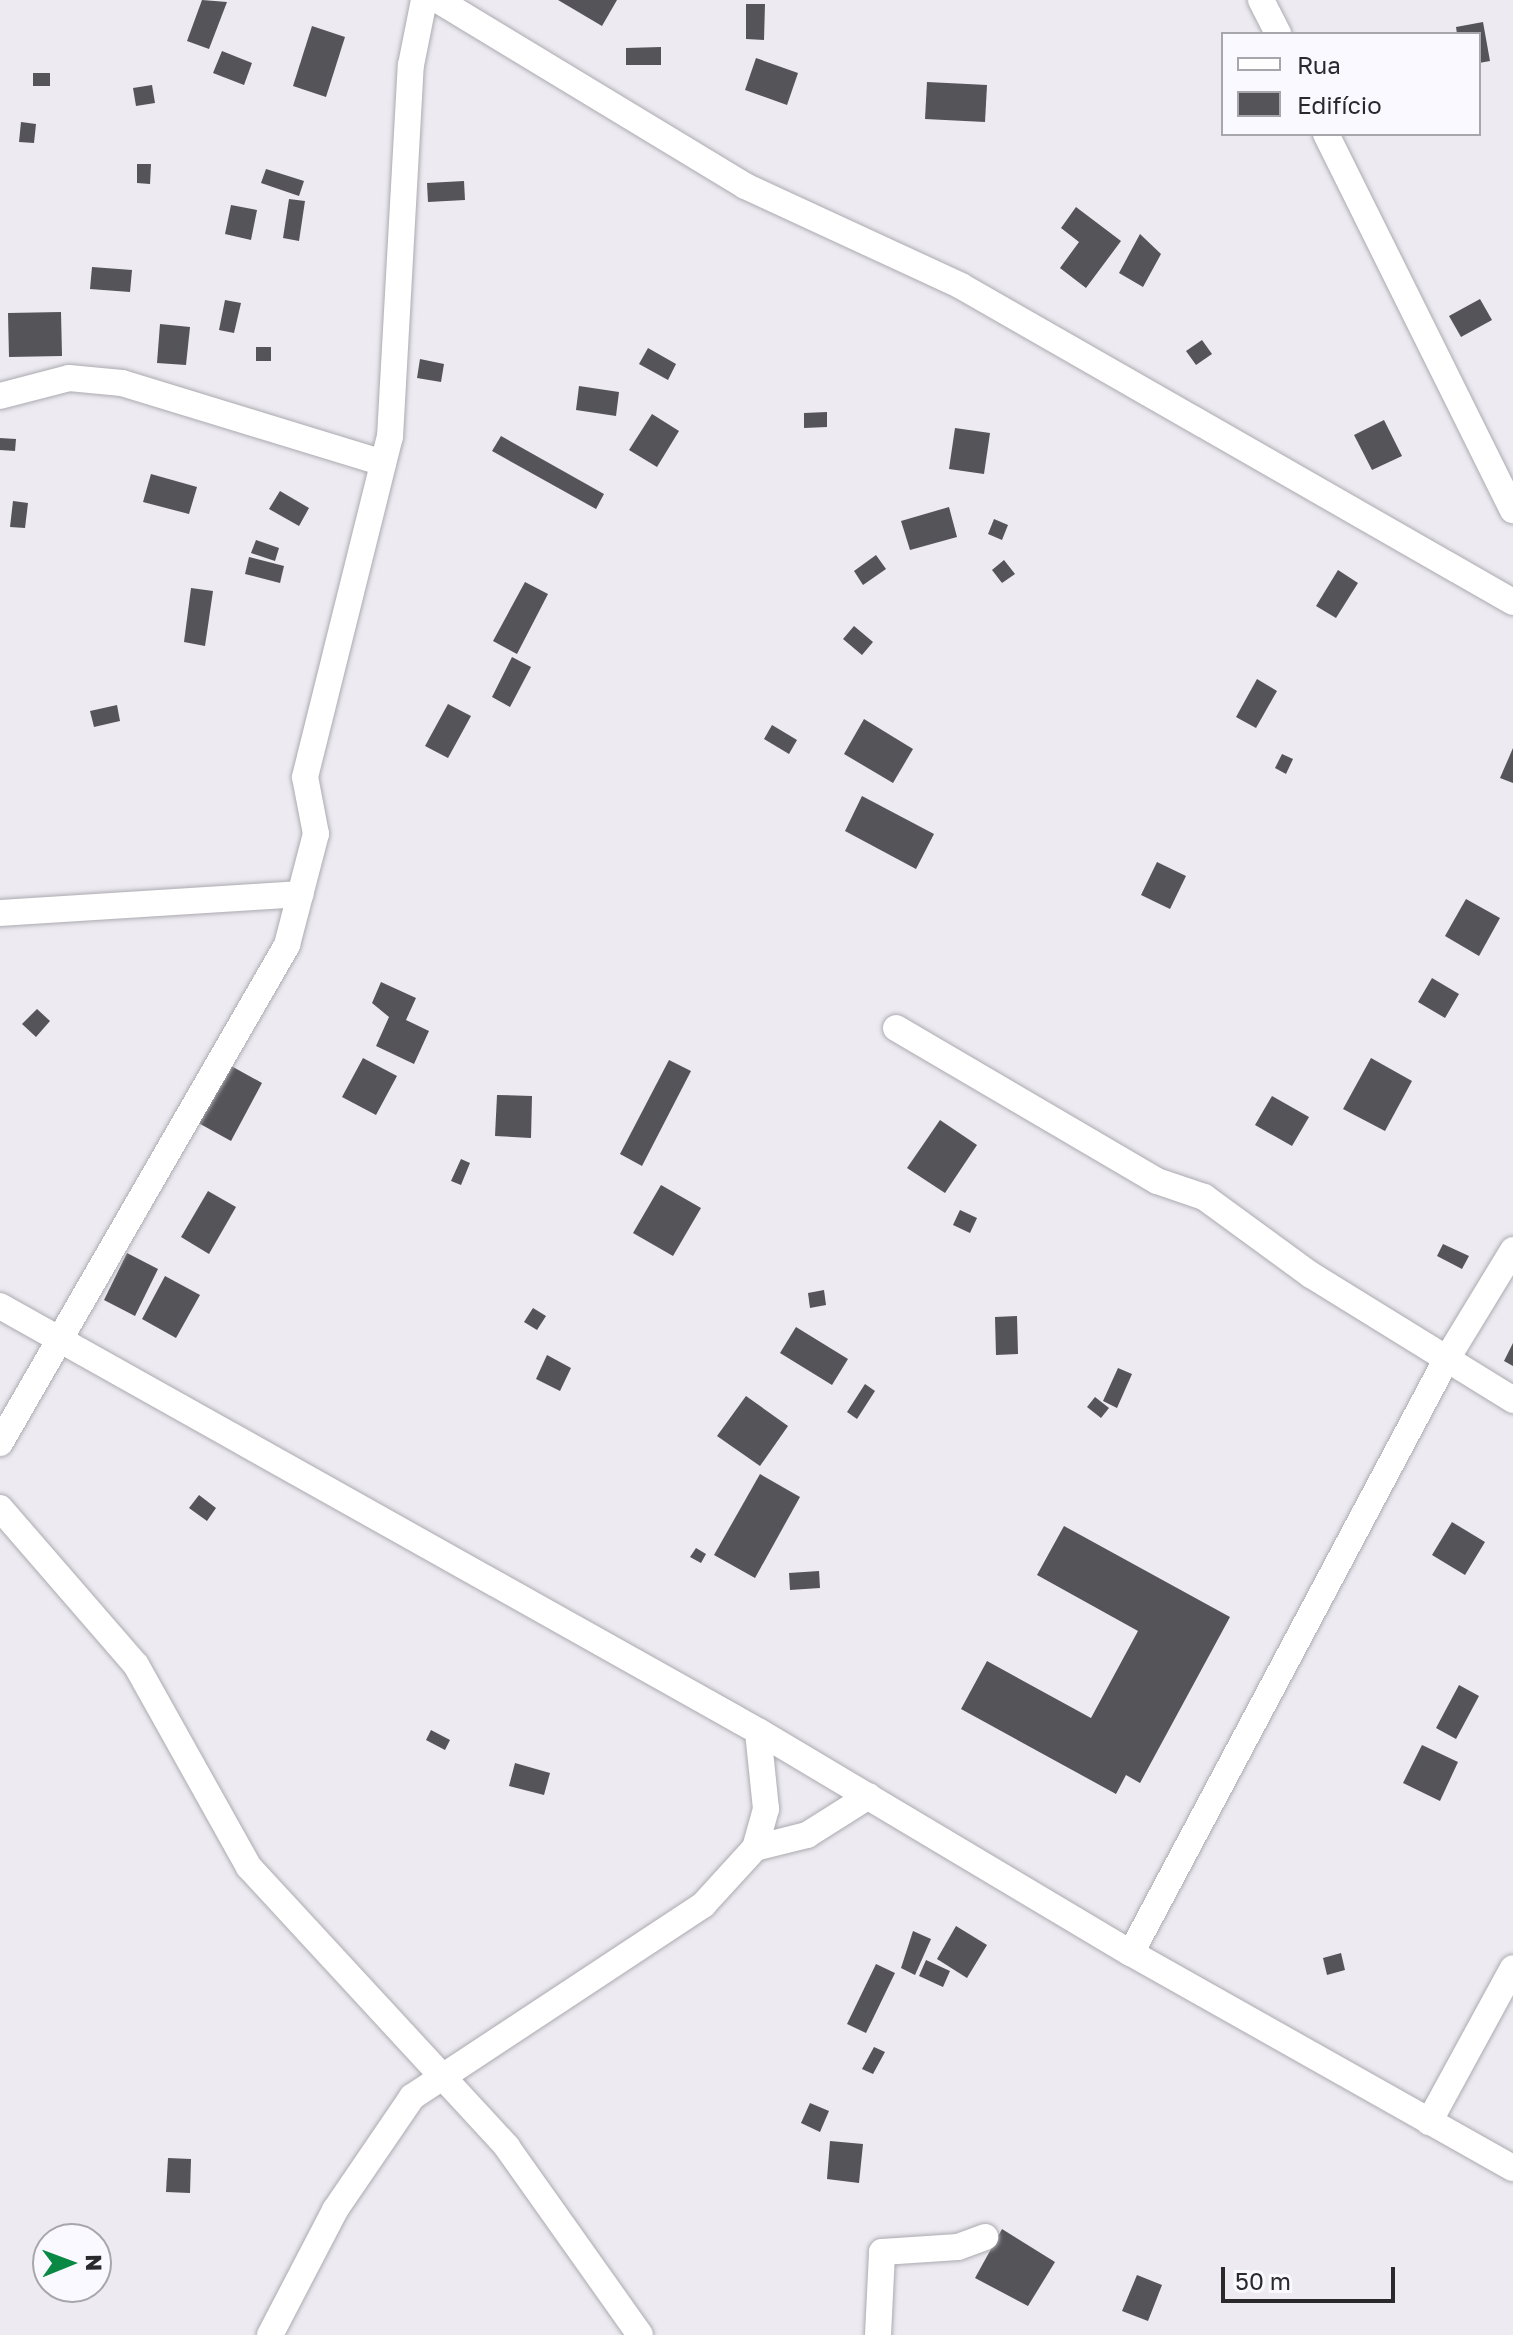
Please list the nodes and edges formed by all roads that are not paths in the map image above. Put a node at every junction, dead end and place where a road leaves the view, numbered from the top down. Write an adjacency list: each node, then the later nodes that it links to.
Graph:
1 (423, 0): 7 (street)
2 (438, 0): 9 (street)
3 (1261, 0): 4 (street)
4 (1277, 32)
5 (1327, 136): 8 (street)
6 (0, 396): 7 (street)
7 (383, 463): 10 (street)
8 (1513, 510)
9 (1513, 602)
10 (300, 894): 11 (street); 15 (street)
11 (0, 913)
12 (896, 1028): 16 (street)
13 (1513, 1250): 16 (street)
14 (0, 1306): 15 (street)
15 (57, 1335): 18 (street); 20 (street)
16 (1445, 1362): 17 (street); 23 (street)
17 (1513, 1400)
18 (0, 1443)
19 (0, 1508): 25 (street)
20 (758, 1731): 21 (street); 22 (street)
21 (869, 1796): 22 (street); 23 (street)
22 (755, 1848): 25 (street)
23 (1131, 1953): 26 (street)
24 (1513, 1968): 26 (street)
25 (440, 2076): 29 (street); 30 (street)
26 (1429, 2122): 27 (street)
27 (1513, 2168)
28 (985, 2237): 31 (street)
29 (270, 2335)
30 (640, 2335)
31 (878, 2335)

